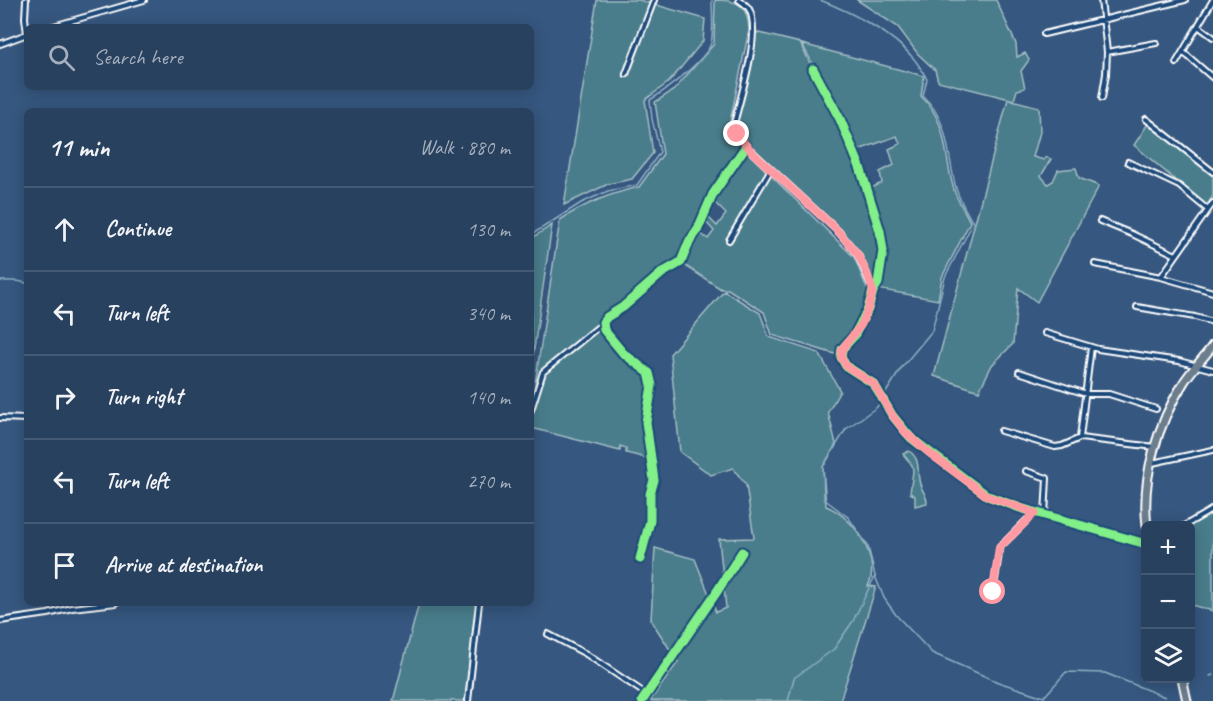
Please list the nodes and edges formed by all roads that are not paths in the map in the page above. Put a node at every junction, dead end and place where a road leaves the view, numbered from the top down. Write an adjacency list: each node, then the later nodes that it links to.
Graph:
1 (26, 0): 10 (street)
2 (144, 0): 11 (street)
3 (654, 0): 22 (street)
4 (740, 0): 26 (street)
5 (1101, 0): 9 (street)
6 (1185, 0): 8 (street)
7 (1213, 0): 12 (street)
8 (1173, 1): 9 (street)
9 (1103, 20): 13 (street); 18 (street)
10 (26, 24)
11 (60, 24)
12 (1198, 26): 15 (street); 19 (street)
13 (1044, 34)
14 (24, 35): 16 (street)
15 (1213, 37)
16 (0, 44)
17 (1156, 44): 18 (street)
18 (1107, 52): 24 (street)
19 (1183, 52): 20 (street); 23 (street)
20 (1176, 63)
21 (813, 69): 37 (street)
22 (626, 75)
23 (1213, 78)
24 (1102, 98)
25 (1146, 119): 29 (street)
26 (746, 146): 28 (street); 40 (street)
27 (1128, 162): 31 (street)
28 (771, 169): 33 (street); 37 (street)
29 (1213, 172)
30 (1213, 203): 31 (street)
31 (1208, 210): 34 (street)
32 (1100, 221): 34 (street)
33 (729, 240)
34 (1176, 255): 36 (street)
35 (1095, 264): 36 (street)
36 (1161, 278): 38 (street)
37 (873, 291): 60 (street)
38 (1213, 292)
39 (1137, 307): 41 (street)
40 (603, 322): 49 (street); 66 (street)
41 (1213, 322)
42 (1045, 333): 44 (street)
43 (1213, 345): 45 (highway)
44 (1091, 347): 45 (street); 48 (street)
45 (1196, 367): 46 (street); 55 (highway)
46 (1213, 370)
47 (1019, 372): 48 (street)
48 (1086, 394): 50 (street); 54 (street)
49 (534, 400)
50 (1156, 409)
51 (0, 418): 52 (street)
52 (24, 419)
53 (1001, 431): 54 (street)
54 (1080, 438): 55 (street)
55 (1155, 447): 57 (highway)
56 (1213, 450): 57 (street)
57 (1151, 464): 62 (highway)
58 (1026, 471): 61 (street)
59 (1213, 509): 63 (street)
60 (1035, 513): 61 (street); 67 (street)
61 (1045, 515): 64 (street)
62 (1147, 521)
63 (1191, 521)
64 (1141, 543)
65 (742, 552): 73 (street)
66 (640, 559)
67 (993, 592)
68 (90, 606): 70 (street)
69 (479, 606): 74 (street)
70 (0, 621)
71 (548, 634): 73 (street)
72 (1183, 683): 76 (highway)
73 (646, 694): 75 (street)
74 (468, 701)
75 (642, 701)
76 (1187, 701)

